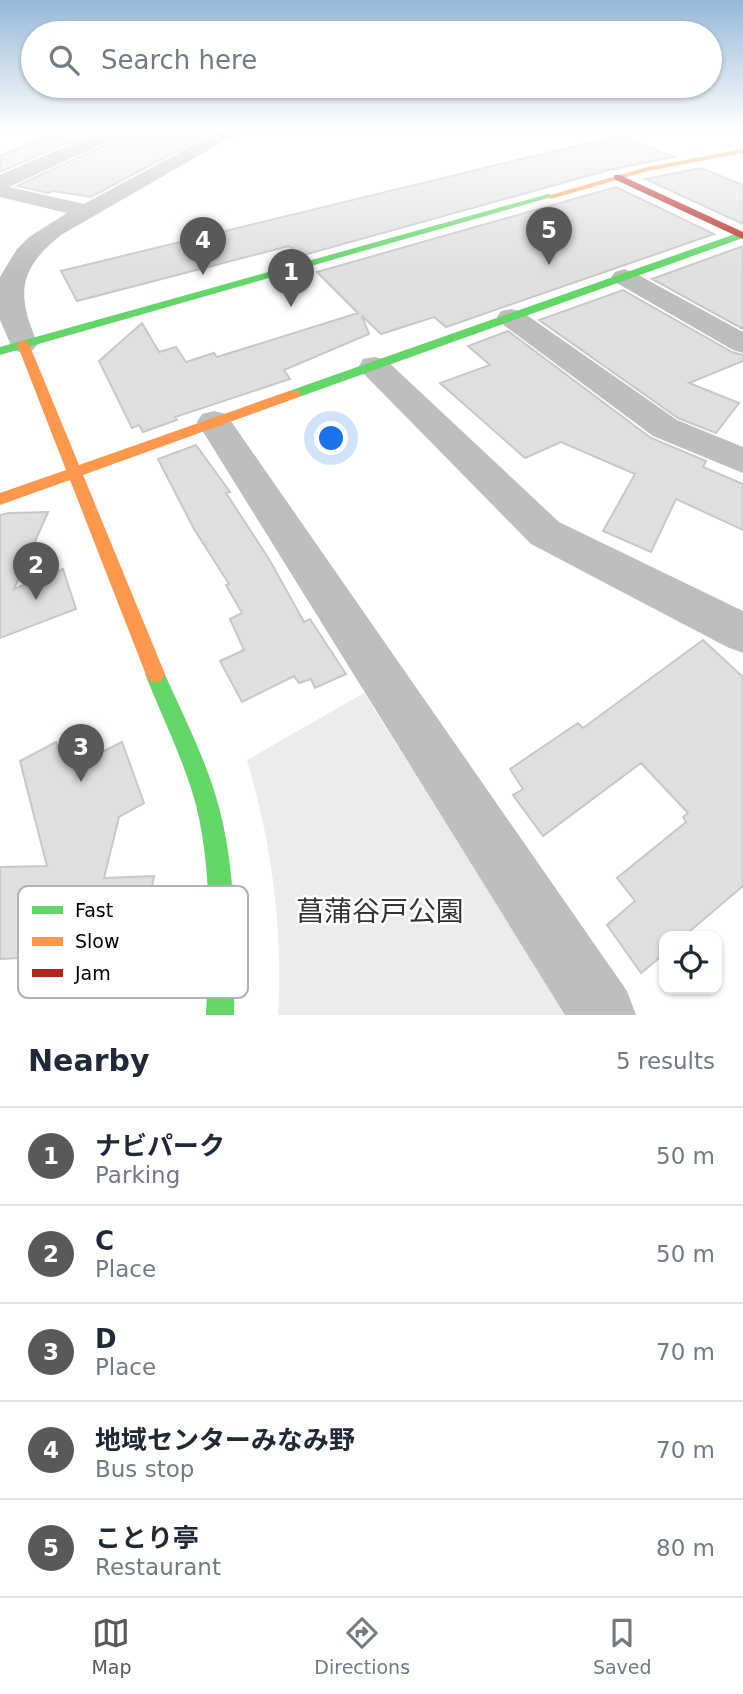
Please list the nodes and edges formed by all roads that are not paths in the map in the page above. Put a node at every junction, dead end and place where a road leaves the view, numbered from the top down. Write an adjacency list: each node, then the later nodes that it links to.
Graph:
1 (151, 176): 4 (street)
2 (617, 177): 5 (street); 8 (street)
3 (0, 191): 4 (street)
4 (87, 212): 8 (street)
5 (742, 235): 6 (street)
6 (624, 277): 7 (street); 9 (street)
7 (512, 317): 11 (street); 13 (street)
8 (23, 344): 10 (street); 14 (street)
9 (743, 344)
10 (0, 351)
11 (374, 366): 12 (street); 16 (street)
12 (214, 422): 14 (street); 18 (street)
13 (743, 461)
14 (73, 472): 15 (street); 17 (street)
15 (0, 499)
16 (743, 633)
17 (220, 886)
18 (603, 1015)

